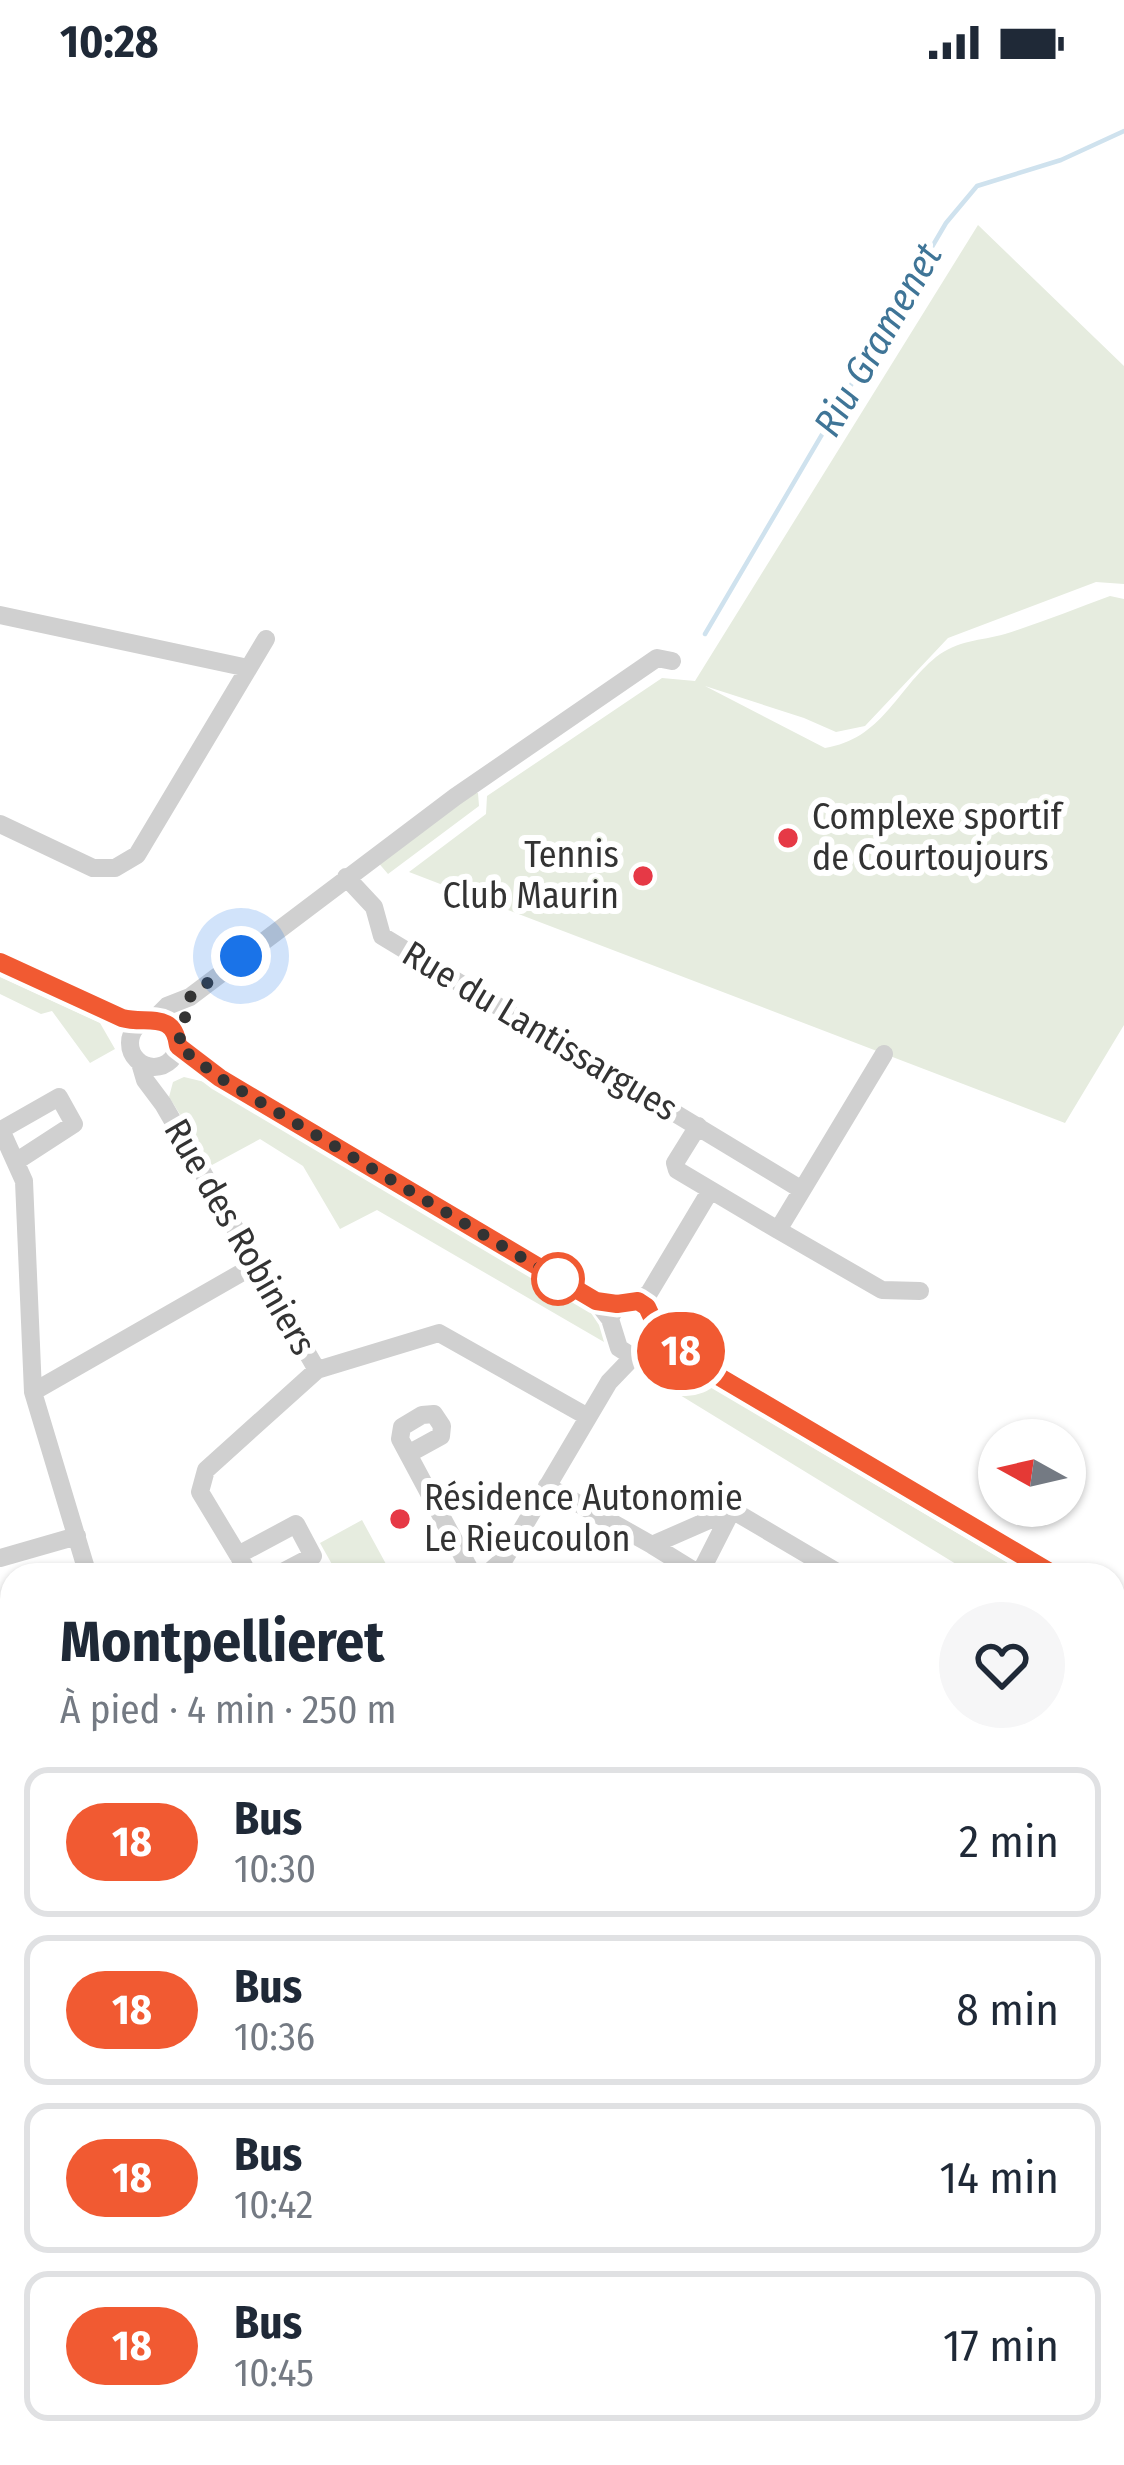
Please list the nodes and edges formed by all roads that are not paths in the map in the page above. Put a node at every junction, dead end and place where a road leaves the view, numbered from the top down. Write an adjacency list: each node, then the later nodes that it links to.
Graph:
1 (0, 615): 4 (street)
2 (266, 640): 4 (street)
3 (672, 661): 6 (street)
4 (248, 668): 5 (street)
5 (0, 824)
6 (346, 877): 8 (street); 14 (street, Rue du Lantissargues)
7 (0, 962): 9 (street)
8 (190, 997): 9 (street); 10 (street)
9 (142, 1026): 10 (street); 12 (street, Rue des Robiniers)
10 (172, 1053): 12 (street); 13 (street, Rue des Robiniers); 22 (street)
11 (884, 1054): 16 (street)
12 (140, 1063): 13 (street, Rue des Robiniers)
13 (163, 1104): 19 (street, Rue des Robiniers)
14 (698, 1126): 16 (street, Rue du Lantissargues); 17 (street, Rue du Lantissargues)
15 (17, 1161): 26 (street)
16 (802, 1190): 18 (street)
17 (710, 1191): 18 (street, Rue du Lantissargues); 21 (street)
18 (778, 1230): 20 (street, Rue du Lantissargues)
19 (255, 1265): 25 (street, Rue des Robiniers); 26 (street)
20 (920, 1291)
21 (645, 1300): 22 (street); 23 (street)
22 (614, 1312): 24 (street)
23 (657, 1342): 24 (street); 43 (street)
24 (626, 1352): 27 (street)
25 (317, 1370): 27 (street); 33 (street)
26 (33, 1392): 31 (street)
27 (588, 1417): 29 (street)
28 (410, 1453): 38 (street)
29 (547, 1486): 32 (street); 39 (street)
30 (732, 1510): 32 (street); 41 (street); 42 (street)
31 (77, 1536): 34 (street); 35 (street)
32 (652, 1545): 40 (street)
33 (238, 1555): 36 (street); 37 (street)
34 (0, 1558)
35 (85, 1563)
36 (242, 1563)
37 (300, 1563)
38 (468, 1563)
39 (494, 1563)
40 (681, 1563)
41 (705, 1563)
42 (822, 1563)
43 (1035, 1563)

